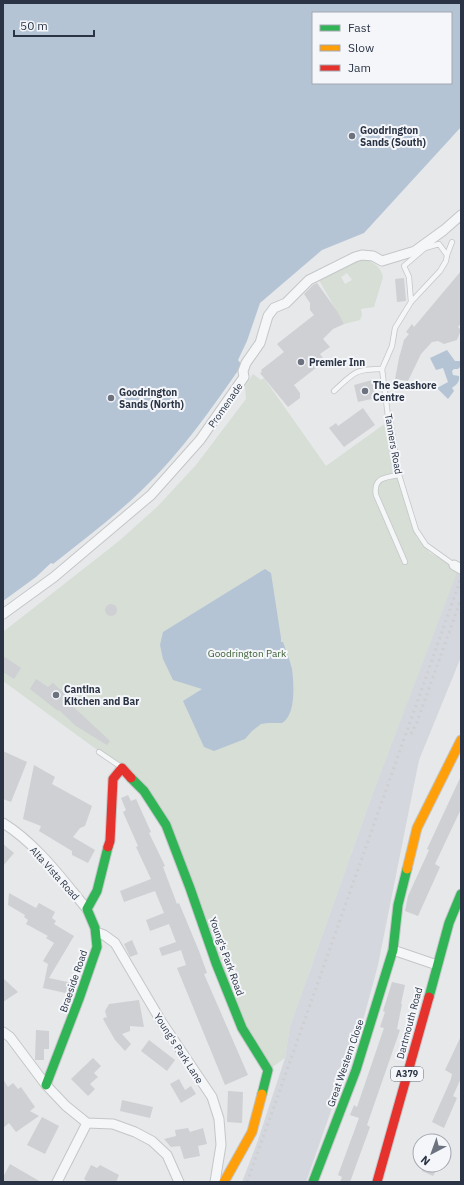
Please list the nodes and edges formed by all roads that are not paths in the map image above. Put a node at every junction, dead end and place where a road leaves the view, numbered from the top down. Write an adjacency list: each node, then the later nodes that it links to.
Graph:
1 (461, 215): 10 (street, Promenade)
2 (452, 242): 3 (lane)
3 (447, 254): 4 (lane); 4 (lane)
4 (411, 302): 5 (lane)
5 (382, 368): 6 (lane); 7 (lane, Tanners Road)
6 (334, 391)
7 (399, 475): 8 (lane); 9 (lane, Tanners Road)
8 (405, 562)
9 (457, 567)
10 (3, 614)
11 (461, 740): 18 (street, Great Western Close)
12 (99, 752): 13 (lane, Young's Park Road)
13 (122, 768): 16 (street); 26 (street, Young's Park Road)
14 (3, 823): 16 (street, Alta Vista Road)
15 (461, 894): 19 (street, Dartmouth Road / A379)
16 (87, 909): 17 (street, Braeside Road)
17 (96, 932): 21 (street, Braeside Road); 25 (street, Young's Park Lane)
18 (393, 950): 19 (street); 27 (street, Great Western Close)
19 (437, 965): 28 (street, Dartmouth Road / A379)
20 (3, 1032): 21 (street)
21 (46, 1085): 22 (street)
22 (87, 1123): 23 (street); 24 (street)
23 (57, 1182)
24 (179, 1182)
25 (215, 1182)
26 (224, 1182)
27 (314, 1182)
28 (377, 1182)

